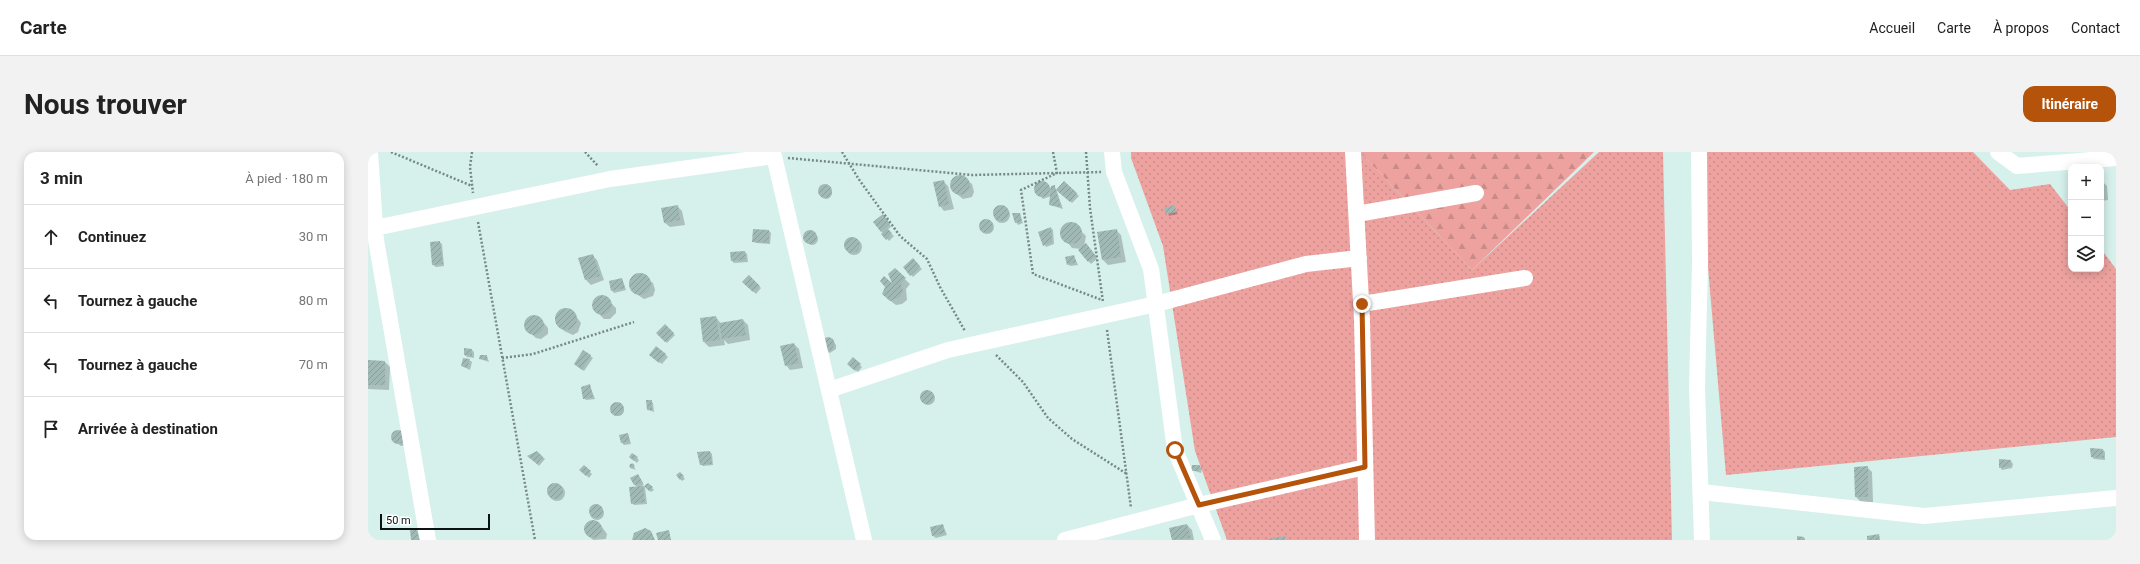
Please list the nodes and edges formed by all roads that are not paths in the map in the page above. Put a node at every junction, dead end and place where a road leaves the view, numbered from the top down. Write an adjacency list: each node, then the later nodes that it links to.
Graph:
1 (370, 152): 9 (street)
2 (1112, 152): 12 (street)
3 (1353, 152): 8 (street)
4 (1699, 152): 16 (street)
5 (1998, 152): 6 (street)
6 (2116, 158)
7 (1476, 193): 8 (street)
8 (1357, 214): 10 (street)
9 (375, 228): 14 (street); 19 (street)
10 (1359, 258): 12 (street); 13 (street)
11 (1526, 278): 13 (street)
12 (1156, 304): 14 (street); 18 (street)
13 (1362, 304): 15 (street)
14 (829, 390): 20 (street)
15 (1365, 467): 18 (street); 23 (street)
16 (1701, 492): 17 (street); 24 (street)
17 (2116, 498)
18 (1199, 505): 21 (street); 22 (street)
19 (428, 540)
20 (864, 540)
21 (1065, 540)
22 (1213, 540)
23 (1367, 540)
24 (1702, 540)

